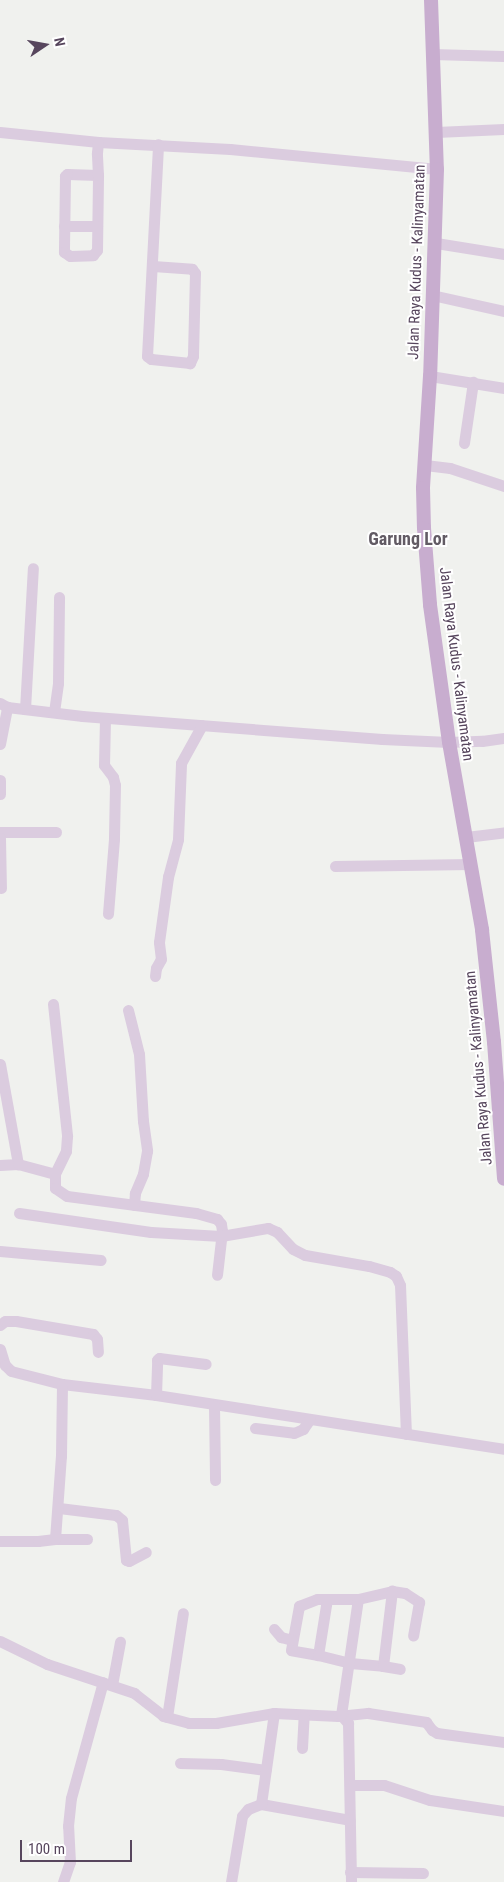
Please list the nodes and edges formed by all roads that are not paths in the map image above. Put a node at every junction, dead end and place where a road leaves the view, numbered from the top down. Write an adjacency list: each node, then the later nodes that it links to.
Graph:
1 (431, 0): 2 (main road, Jalan Raya Kudus - Kalinyamatan)
2 (432, 54): 3 (street); 6 (main road, Jalan Raya Kudus - Kalinyamatan)
3 (504, 56)
4 (504, 129): 6 (street)
5 (0, 132): 7 (street)
6 (436, 132): 9 (main road, Jalan Raya Kudus - Kalinyamatan)
7 (98, 142): 8 (street); 10 (street)
8 (158, 144): 9 (street); 15 (street)
9 (437, 170): 13 (main road, Jalan Raya Kudus - Kalinyamatan)
10 (98, 175): 11 (street); 12 (street)
11 (64, 226): 12 (street); 12 (street)
12 (97, 226)
13 (436, 243): 14 (street); 16 (main road, Jalan Raya Kudus - Kalinyamatan)
14 (504, 254)
15 (153, 266): 15 (street)
16 (432, 295): 17 (street); 18 (main road, Jalan Raya Kudus - Kalinyamatan)
17 (504, 311)
18 (430, 376): 19 (street); 22 (main road, Jalan Raya Kudus - Kalinyamatan)
19 (473, 382): 20 (street); 21 (street)
20 (504, 388)
21 (464, 444)
22 (425, 464): 23 (street); 32 (main road, Jalan Raya Kudus - Kalinyamatan)
23 (504, 486)
24 (33, 568): 27 (street)
25 (59, 597): 28 (street)
26 (4, 705): 27 (street); 33 (street)
27 (25, 708): 28 (street)
28 (54, 712): 29 (street)
29 (105, 718): 30 (street); 44 (street)
30 (202, 725): 32 (street); 45 (street)
31 (504, 738): 32 (street)
32 (449, 742): 39 (main road, Jalan Raya Kudus - Kalinyamatan)
33 (0, 744)
34 (0, 780): 35 (street)
35 (0, 794)
36 (0, 832): 37 (street)
37 (56, 832)
38 (504, 832): 39 (street)
39 (466, 837): 41 (main road, Jalan Raya Kudus - Kalinyamatan)
40 (0, 838): 43 (street)
41 (471, 864): 42 (street); 48 (main road, Jalan Raya Kudus - Kalinyamatan)
42 (335, 866)
43 (1, 888)
44 (108, 914)
45 (155, 976)
46 (53, 1004): 52 (street)
47 (128, 1010): 54 (street)
48 (499, 1042): 53 (main road, Jalan Raya Kudus - Kalinyamatan)
49 (0, 1064): 50 (street)
50 (18, 1164): 51 (street); 52 (street)
51 (0, 1165)
52 (55, 1174): 54 (street)
53 (504, 1179)
54 (134, 1205): 56 (street)
55 (19, 1213): 56 (street)
56 (221, 1236): 59 (street); 69 (street)
57 (0, 1251): 58 (street)
58 (101, 1260)
59 (217, 1275)
60 (0, 1325): 62 (street)
61 (0, 1349): 64 (street)
62 (98, 1352)
63 (206, 1364): 65 (street)
64 (62, 1384): 65 (street); 72 (street)
65 (156, 1396): 66 (street)
66 (214, 1405): 67 (street); 71 (street)
67 (310, 1420): 68 (street); 69 (street)
68 (255, 1428)
69 (406, 1434): 70 (street)
70 (504, 1448)
71 (215, 1480)
72 (59, 1508): 73 (street); 76 (street)
73 (56, 1539): 74 (street); 75 (street)
74 (87, 1539)
75 (0, 1541)
76 (146, 1552)
77 (392, 1591): 79 (street); 82 (street); 88 (street)
78 (327, 1599): 79 (street); 83 (street); 86 (street)
79 (358, 1599): 87 (street)
80 (183, 1613): 94 (street)
81 (274, 1629): 83 (street)
82 (413, 1635)
83 (292, 1640): 86 (street)
84 (0, 1641): 90 (street)
85 (120, 1642): 90 (street)
86 (318, 1655): 87 (street)
87 (350, 1663): 88 (street); 93 (street)
88 (383, 1666): 89 (street)
89 (400, 1669)
90 (108, 1684): 94 (street); 105 (street)
91 (274, 1713): 92 (street); 94 (street); 98 (street)
92 (304, 1715): 93 (street); 96 (street)
93 (341, 1715): 95 (street); 99 (street)
94 (167, 1717)
95 (504, 1742)
96 (302, 1748)
97 (180, 1763): 98 (street)
98 (266, 1770): 100 (street)
99 (350, 1785): 101 (street); 102 (street)
100 (261, 1804): 102 (street); 106 (street)
101 (504, 1811)
102 (350, 1820): 104 (street)
103 (423, 1873): 104 (street)
104 (351, 1877)
105 (63, 1882)
106 (231, 1882)

